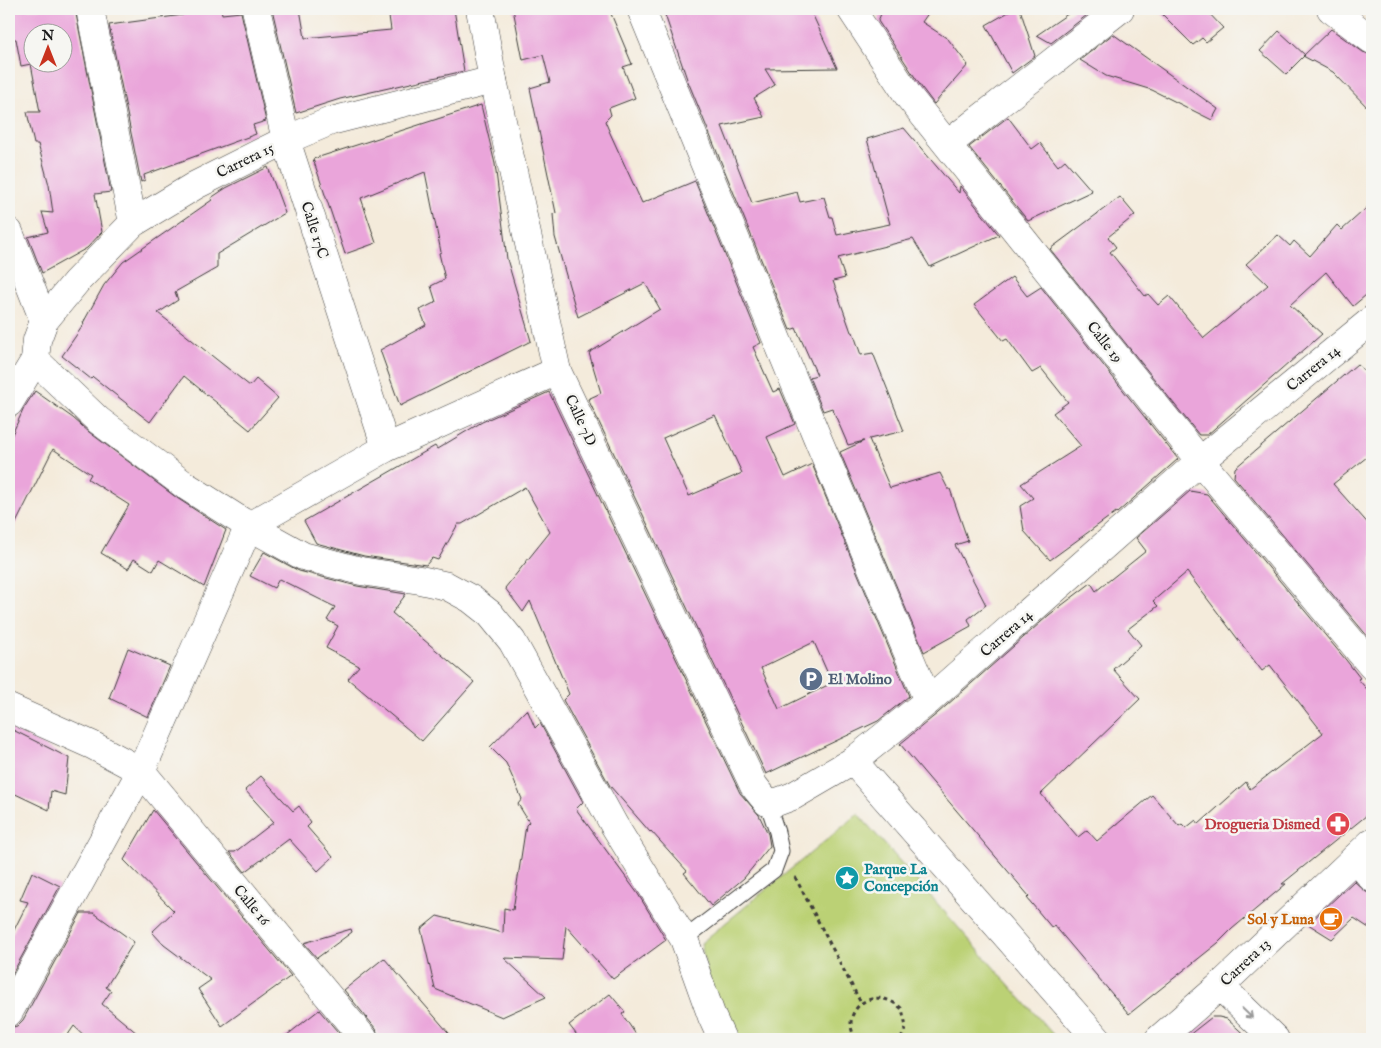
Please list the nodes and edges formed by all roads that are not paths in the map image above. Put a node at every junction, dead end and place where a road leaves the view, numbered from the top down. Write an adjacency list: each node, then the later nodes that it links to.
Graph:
1 (90, 9): 12 (street)
2 (256, 9): 10 (street, Calle 17C)
3 (480, 9): 9 (street, Calle 7D)
4 (641, 9): 23 (street)
5 (851, 9): 11 (street, Calle 19)
6 (1120, 9): 11 (street)
7 (1331, 9): 8 (street)
8 (1372, 40)
9 (493, 80): 10 (street, Carrera 15); 17 (street, Calle 7D)
10 (286, 140): 12 (street, Carrera 15); 19 (street, Calle 17C)
11 (948, 144): 20 (street, Calle 19)
12 (133, 223): 15 (street, Carrera 15)
13 (9, 232): 15 (street)
14 (1372, 320): 20 (street, Carrera 14)
15 (44, 321): 16 (street)
16 (35, 360): 18 (street); 21 (street)
17 (557, 370): 19 (street); 27 (street, Calle 7D)
18 (10, 400)
19 (386, 448): 21 (street)
20 (1200, 461): 22 (street, Calle 19); 23 (street, Carrera 14)
21 (249, 526): 26 (street); 29 (street)
22 (1372, 666)
23 (928, 701): 25 (street, Carrera 14)
24 (9, 708): 26 (street)
25 (853, 761): 27 (street, Carrera 14); 34 (street)
26 (140, 771): 31 (street); 32 (street, Calle 16)
27 (767, 802): 29 (lane)
28 (1366, 859): 30 (street, Carrera 13)
29 (684, 939): 33 (street)
30 (1220, 986): 35 (street, Carrera 13); 36 (street, one-way to 36)
31 (9, 1012)
32 (364, 1039)
33 (722, 1039)
34 (1098, 1039)
35 (1159, 1039)
36 (1274, 1039)

